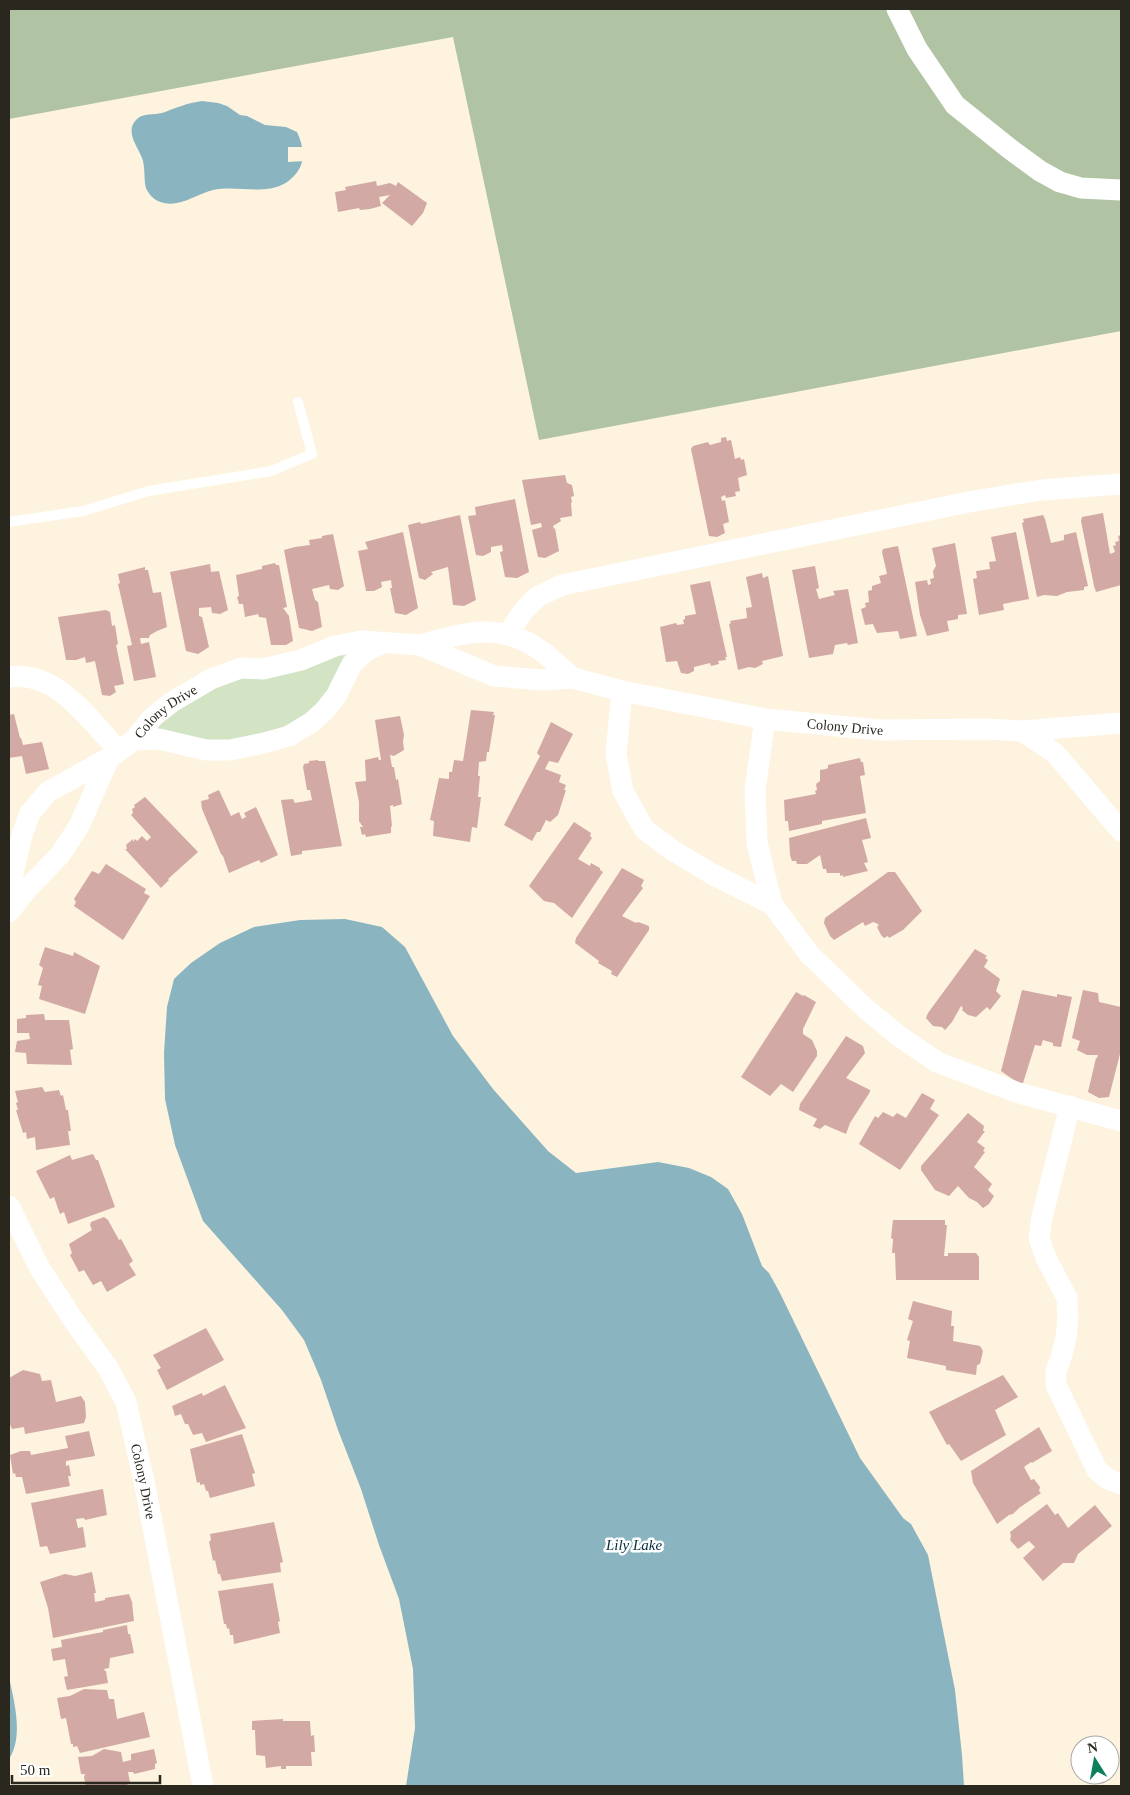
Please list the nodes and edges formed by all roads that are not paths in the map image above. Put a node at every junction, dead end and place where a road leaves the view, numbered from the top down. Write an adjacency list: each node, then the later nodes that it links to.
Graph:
1 (897, 9): 2 (street)
2 (1121, 190)
3 (298, 402): 5 (lane)
4 (1121, 484): 6 (street)
5 (9, 522)
6 (508, 634): 8 (street, Colony Drive); 10 (street, Colony Drive)
7 (386, 642): 8 (street, Colony Drive); 15 (street, Colony Drive); 15 (street)
8 (420, 644): 10 (street, Colony Drive)
9 (9, 677): 15 (street)
10 (573, 678): 11 (street, Colony Drive)
11 (622, 691): 12 (street, Colony Drive); 17 (street)
12 (765, 719): 14 (street, Colony Drive); 17 (street)
13 (1121, 722): 14 (street, Colony Drive)
14 (1022, 731): 16 (street)
15 (120, 749): 18 (street); 18 (street, Colony Drive)
16 (1121, 830)
17 (772, 904): 19 (street)
18 (9, 911)
19 (1070, 1106): 20 (street); 22 (street)
20 (1121, 1121)
21 (9, 1206): 23 (street, Colony Drive)
22 (1121, 1484)
23 (203, 1786)

